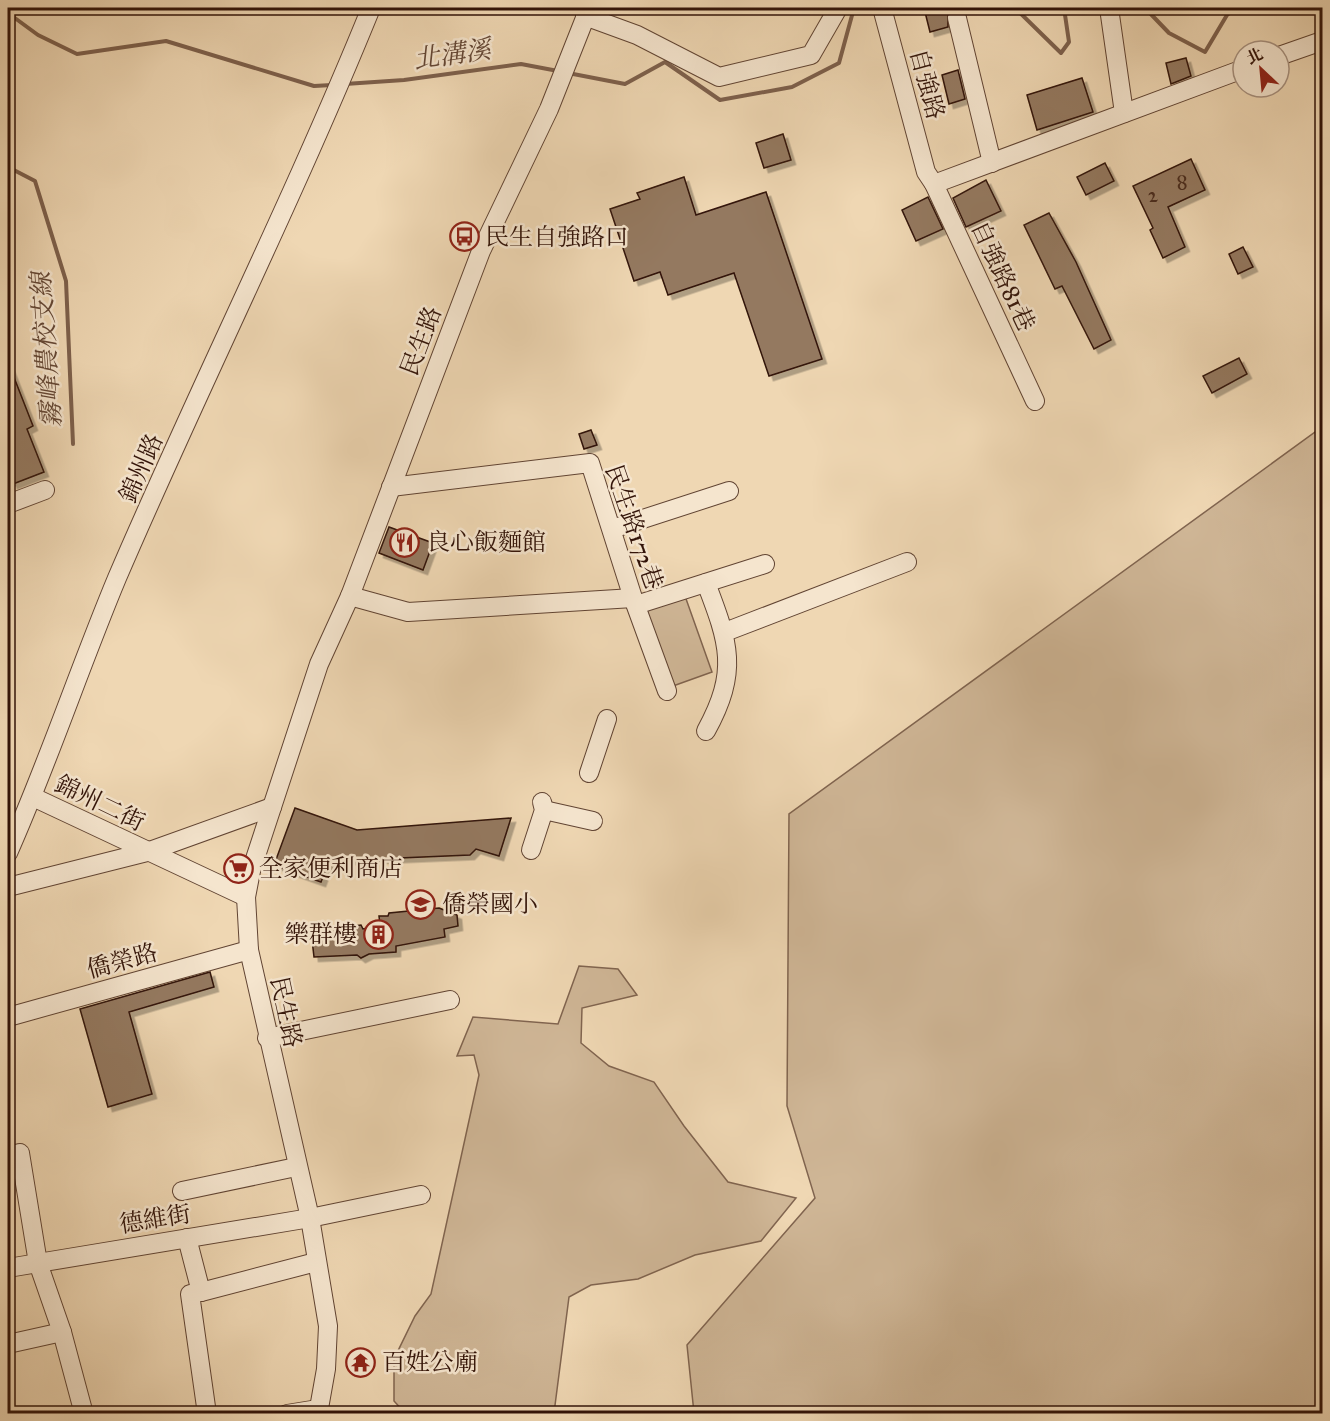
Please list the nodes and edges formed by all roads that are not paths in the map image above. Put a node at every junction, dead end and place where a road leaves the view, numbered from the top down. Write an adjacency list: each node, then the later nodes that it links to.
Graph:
1 (371, 8): 29 (street, 錦州路)
2 (838, 8): 5 (street)
3 (882, 8): 12 (street, 自強路)
4 (1109, 8): 10 (street)
5 (585, 16): 14 (street, 民生路)
6 (957, 18): 11 (street, 自強路)
7 (1323, 41): 8 (street)
8 (1291, 52)
9 (1231, 73): 10 (street)
10 (1124, 112): 11 (street)
11 (992, 163): 12 (street)
12 (930, 178): 13 (street, 自強路81巷)
13 (1035, 401)
14 (391, 487): 18 (street, 民生路172巷); 22 (street, 民生路)
15 (45, 490): 17 (street)
16 (729, 491): 18 (street)
17 (8, 504)
18 (612, 529): 23 (street, 民生路172巷)
19 (907, 562): 24 (street)
20 (765, 564): 21 (street)
21 (706, 584): 23 (street); 24 (street)
22 (350, 596): 23 (street); 30 (street, 民生路)
23 (634, 602): 25 (street, 民生路172巷)
24 (725, 632): 27 (street)
25 (667, 691)
26 (608, 719): 28 (street)
27 (706, 731)
28 (589, 773)
29 (33, 797): 33 (street, 錦州二街); 34 (street, 錦州路)
30 (272, 807): 33 (street); 36 (street, 民生路)
31 (593, 821): 32 (street)
32 (531, 850)
33 (147, 852): 35 (street); 36 (street)
34 (8, 853)
35 (8, 887)
36 (246, 897): 37 (street, 民生路)
37 (249, 950): 39 (street, 僑榮路); 40 (street, 民生路)
38 (450, 1000): 40 (street)
39 (8, 1017)
40 (267, 1038): 42 (street, 民生路)
41 (8, 1155): 48 (street)
42 (296, 1167): 43 (street); 45 (street, 民生路)
43 (182, 1191)
44 (421, 1195): 45 (street, 德維街)
45 (310, 1218): 46 (street, 德維街); 47 (street, 民生路)
46 (187, 1238): 48 (street, 德維街); 50 (street)
47 (316, 1262): 50 (street); 53 (street, 民生路)
48 (38, 1263): 49 (street, 德維街); 51 (street)
49 (8, 1268)
50 (201, 1292): 55 (street)
51 (62, 1332): 52 (street); 54 (street)
52 (8, 1344)
53 (318, 1411): 56 (street)
54 (84, 1413)
55 (207, 1413)
56 (287, 1413)

